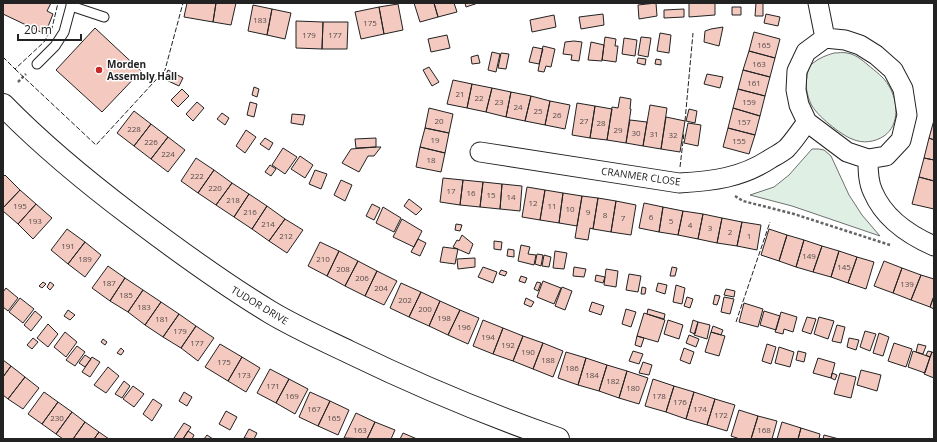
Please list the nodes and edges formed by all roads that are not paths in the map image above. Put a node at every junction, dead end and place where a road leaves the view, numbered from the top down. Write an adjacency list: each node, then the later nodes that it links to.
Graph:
1 (818, 3): 4 (street)
2 (71, 4): 3 (lane); 5 (lane)
3 (104, 16)
4 (825, 38): 7 (street); 9 (street)
5 (37, 64)
6 (3, 105): 11 (main road, TUDOR DRIVE)
7 (807, 122): 8 (street, CRANMER CLOSE); 9 (street)
8 (480, 152)
9 (868, 159): 10 (street)
10 (927, 243)
11 (558, 439)

